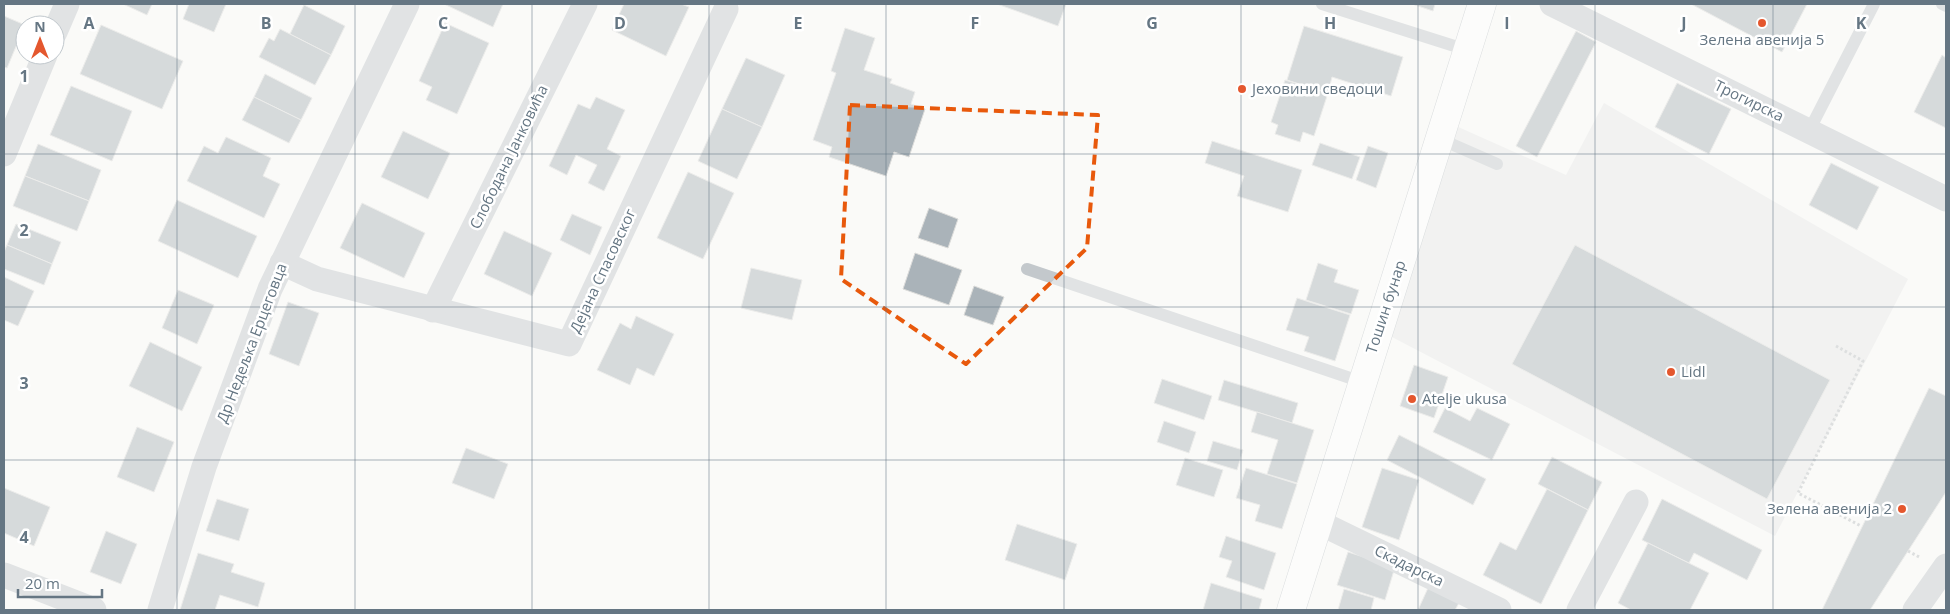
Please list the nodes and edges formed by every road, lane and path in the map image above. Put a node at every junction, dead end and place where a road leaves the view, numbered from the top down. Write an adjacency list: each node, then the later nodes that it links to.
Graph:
1 (407, 4): 17 (street, Др Недељка Ерцеговца)
2 (585, 4): 19 (street, Слободана Јанковића)
3 (1322, 4): 10 (lane)
4 (1482, 4): 10 (main road, Тошин бунар)
5 (1552, 4): 12 (street, Трогирска)
6 (1874, 4): 12 (lane)
7 (1942, 4): 8 (lane)
8 (1946, 6)
9 (726, 9): 19 (street, Дејана Спасовског)
10 (1467, 50): 13 (main road, Тошин бунар)
11 (41, 65): 14 (street)
12 (1809, 131): 16 (street, Трогирска)
13 (1440, 139): 15 (lane); 21 (main road, Тошин бунар)
14 (4, 154)
15 (1497, 164)
16 (1946, 199)
17 (282, 263): 19 (street, Дејана Спасовског); 28 (street, Др Недељка Ерцеговца)
18 (1027, 269): 21 (lane)
19 (433, 310)
20 (1836, 346): 24 (path)
21 (1362, 382): 23 (main road, Тошин бунар)
22 (1636, 502): 31 (street)
23 (1318, 522): 29 (main road, Тошин бунар); 30 (street, Скадарска)
24 (1861, 526)
25 (1946, 566): 32 (street)
26 (4, 575): 27 (street)
27 (94, 610)
28 (160, 610)
29 (1291, 610)
30 (1499, 610)
31 (1579, 610)
32 (1915, 610)

